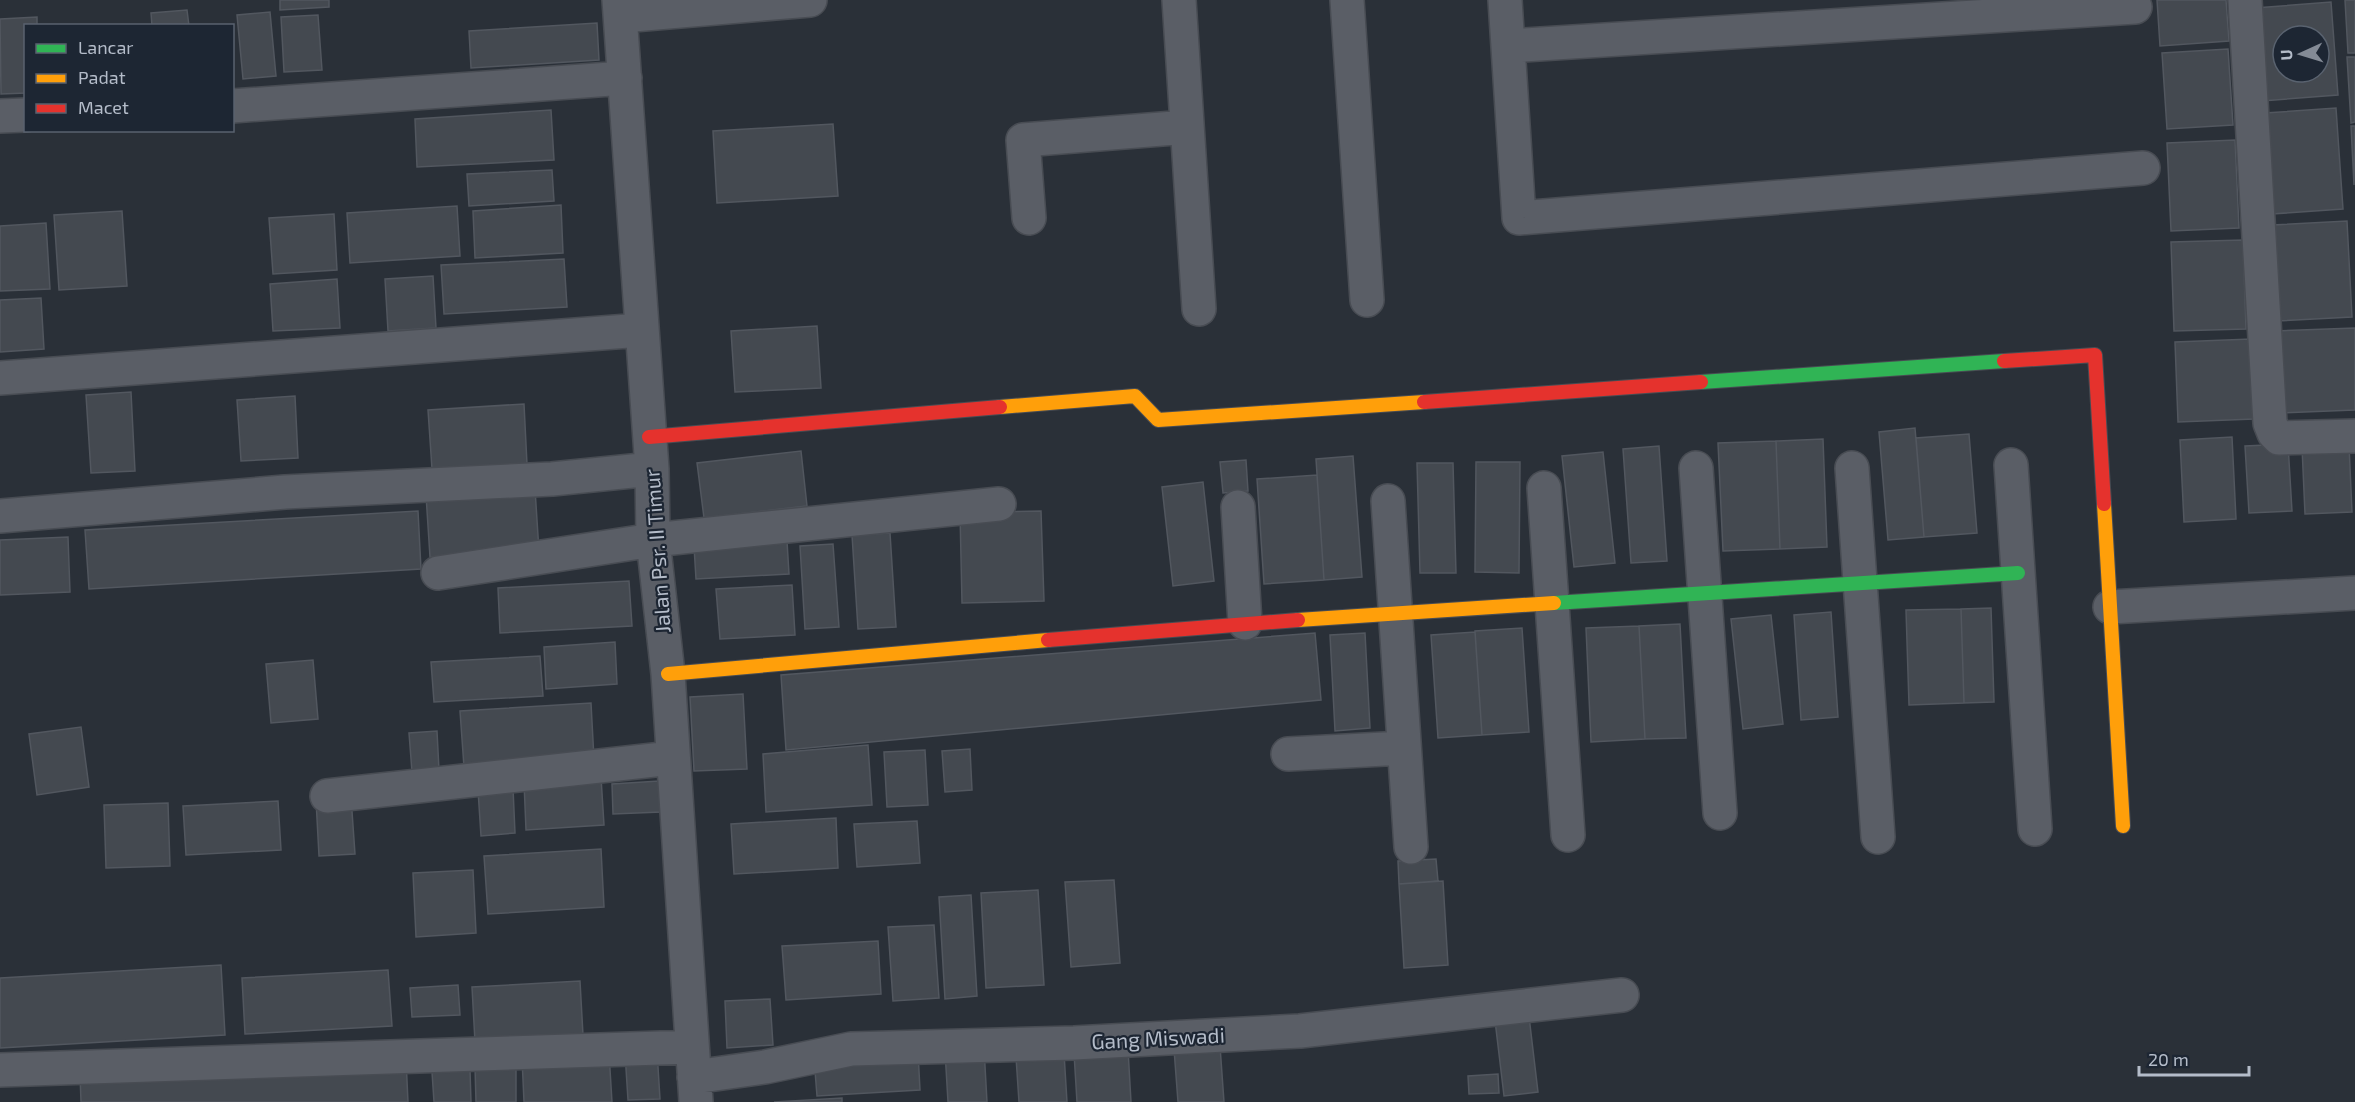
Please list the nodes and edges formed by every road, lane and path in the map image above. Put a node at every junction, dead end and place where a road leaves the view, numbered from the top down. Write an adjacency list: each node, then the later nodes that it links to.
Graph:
1 (810, 0): 7 (street)
2 (1179, 0): 13 (street)
3 (1347, 0): 16 (street)
4 (1505, 0): 8 (street)
5 (2245, 0): 20 (street)
6 (2135, 7): 8 (street)
7 (620, 8): 9 (street, Jalan Psr. II Timur)
8 (1508, 46): 14 (street)
9 (625, 78): 10 (street); 18 (street, Jalan Psr. II Timur)
10 (234, 106)
11 (24, 115): 12 (street)
12 (0, 116)
13 (1187, 127): 15 (street); 17 (street)
14 (2143, 168)
15 (1029, 218)
16 (1367, 300)
17 (1199, 309)
18 (642, 330): 19 (street); 21 (street, Jalan Psr. II Timur)
19 (0, 378)
20 (2355, 435)
21 (651, 453): 29 (street); 30 (street, Jalan Psr. II Timur); 37 (street)
22 (2011, 465): 32 (street)
23 (1696, 468): 35 (street)
24 (1852, 468): 33 (street)
25 (1544, 488): 36 (street)
26 (1388, 501): 38 (street)
27 (999, 504): 30 (street)
28 (1238, 507): 39 (street)
29 (0, 516)
30 (653, 540): 31 (street); 40 (street, Jalan Psr. II Timur)
31 (438, 573)
32 (2018, 573): 33 (street); 47 (street)
33 (1860, 583): 35 (street); 49 (street)
34 (2355, 593): 37 (street)
35 (1705, 594): 36 (street); 45 (street)
36 (1552, 604): 38 (street); 48 (street)
37 (2110, 607): 46 (street)
38 (1395, 615): 39 (street); 41 (street)
39 (1245, 623): 40 (street)
40 (668, 674): 43 (street, Jalan Psr. II Timur)
41 (1404, 748): 42 (street); 50 (street)
42 (1288, 754)
43 (672, 758): 44 (street); 53 (street, Jalan Psr. II Timur)
44 (327, 796)
45 (1720, 813)
46 (2123, 826)
47 (2035, 829)
48 (1568, 835)
49 (1878, 837)
50 (1411, 847)
51 (1622, 995): 53 (street, Gang Miswadi)
52 (0, 1070): 53 (street, Gang Miswadi)
53 (694, 1075)

